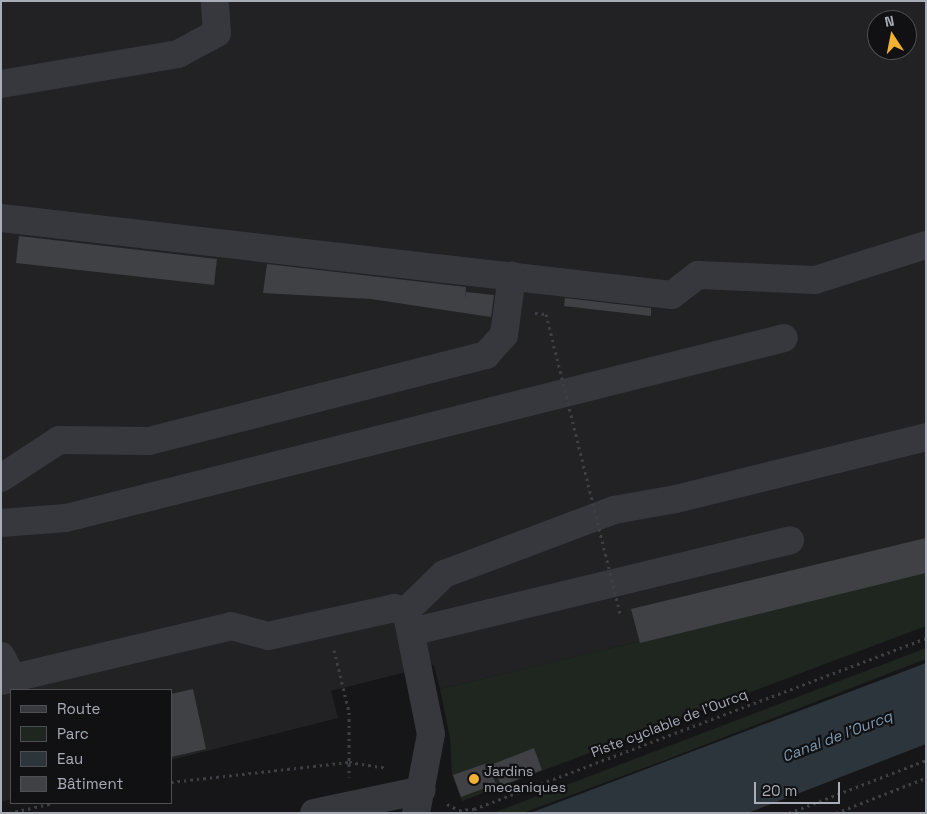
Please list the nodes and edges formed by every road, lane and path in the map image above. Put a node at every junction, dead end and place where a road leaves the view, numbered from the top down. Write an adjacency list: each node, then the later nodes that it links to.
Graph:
1 (215, 1): 2 (lane)
2 (1, 84)
3 (1, 218): 5 (lane)
4 (926, 245): 5 (lane)
5 (512, 276): 9 (lane)
6 (546, 314): 12 (path, bridge)
7 (784, 338): 10 (lane)
8 (926, 437): 13 (lane)
9 (1, 478)
10 (1, 523)
11 (790, 540): 13 (lane)
12 (620, 614)
13 (409, 622): 15 (lane); 22 (lane)
14 (926, 638): 22 (path, Piste cyclable de l'Ourcq)
15 (5, 671)
16 (341, 678): 18 (path)
17 (926, 760): 26 (path)
18 (349, 762): 19 (path); 21 (path, Piste cyclable de l'Ourcq); 22 (path, Piste cyclable de l'Ourcq)
19 (349, 772)
20 (926, 778): 27 (path)
21 (172, 782)
22 (419, 801): 25 (lane)
23 (49, 804): 24 (path)
24 (9, 813)
25 (314, 813)
26 (789, 813)
27 (836, 813)

